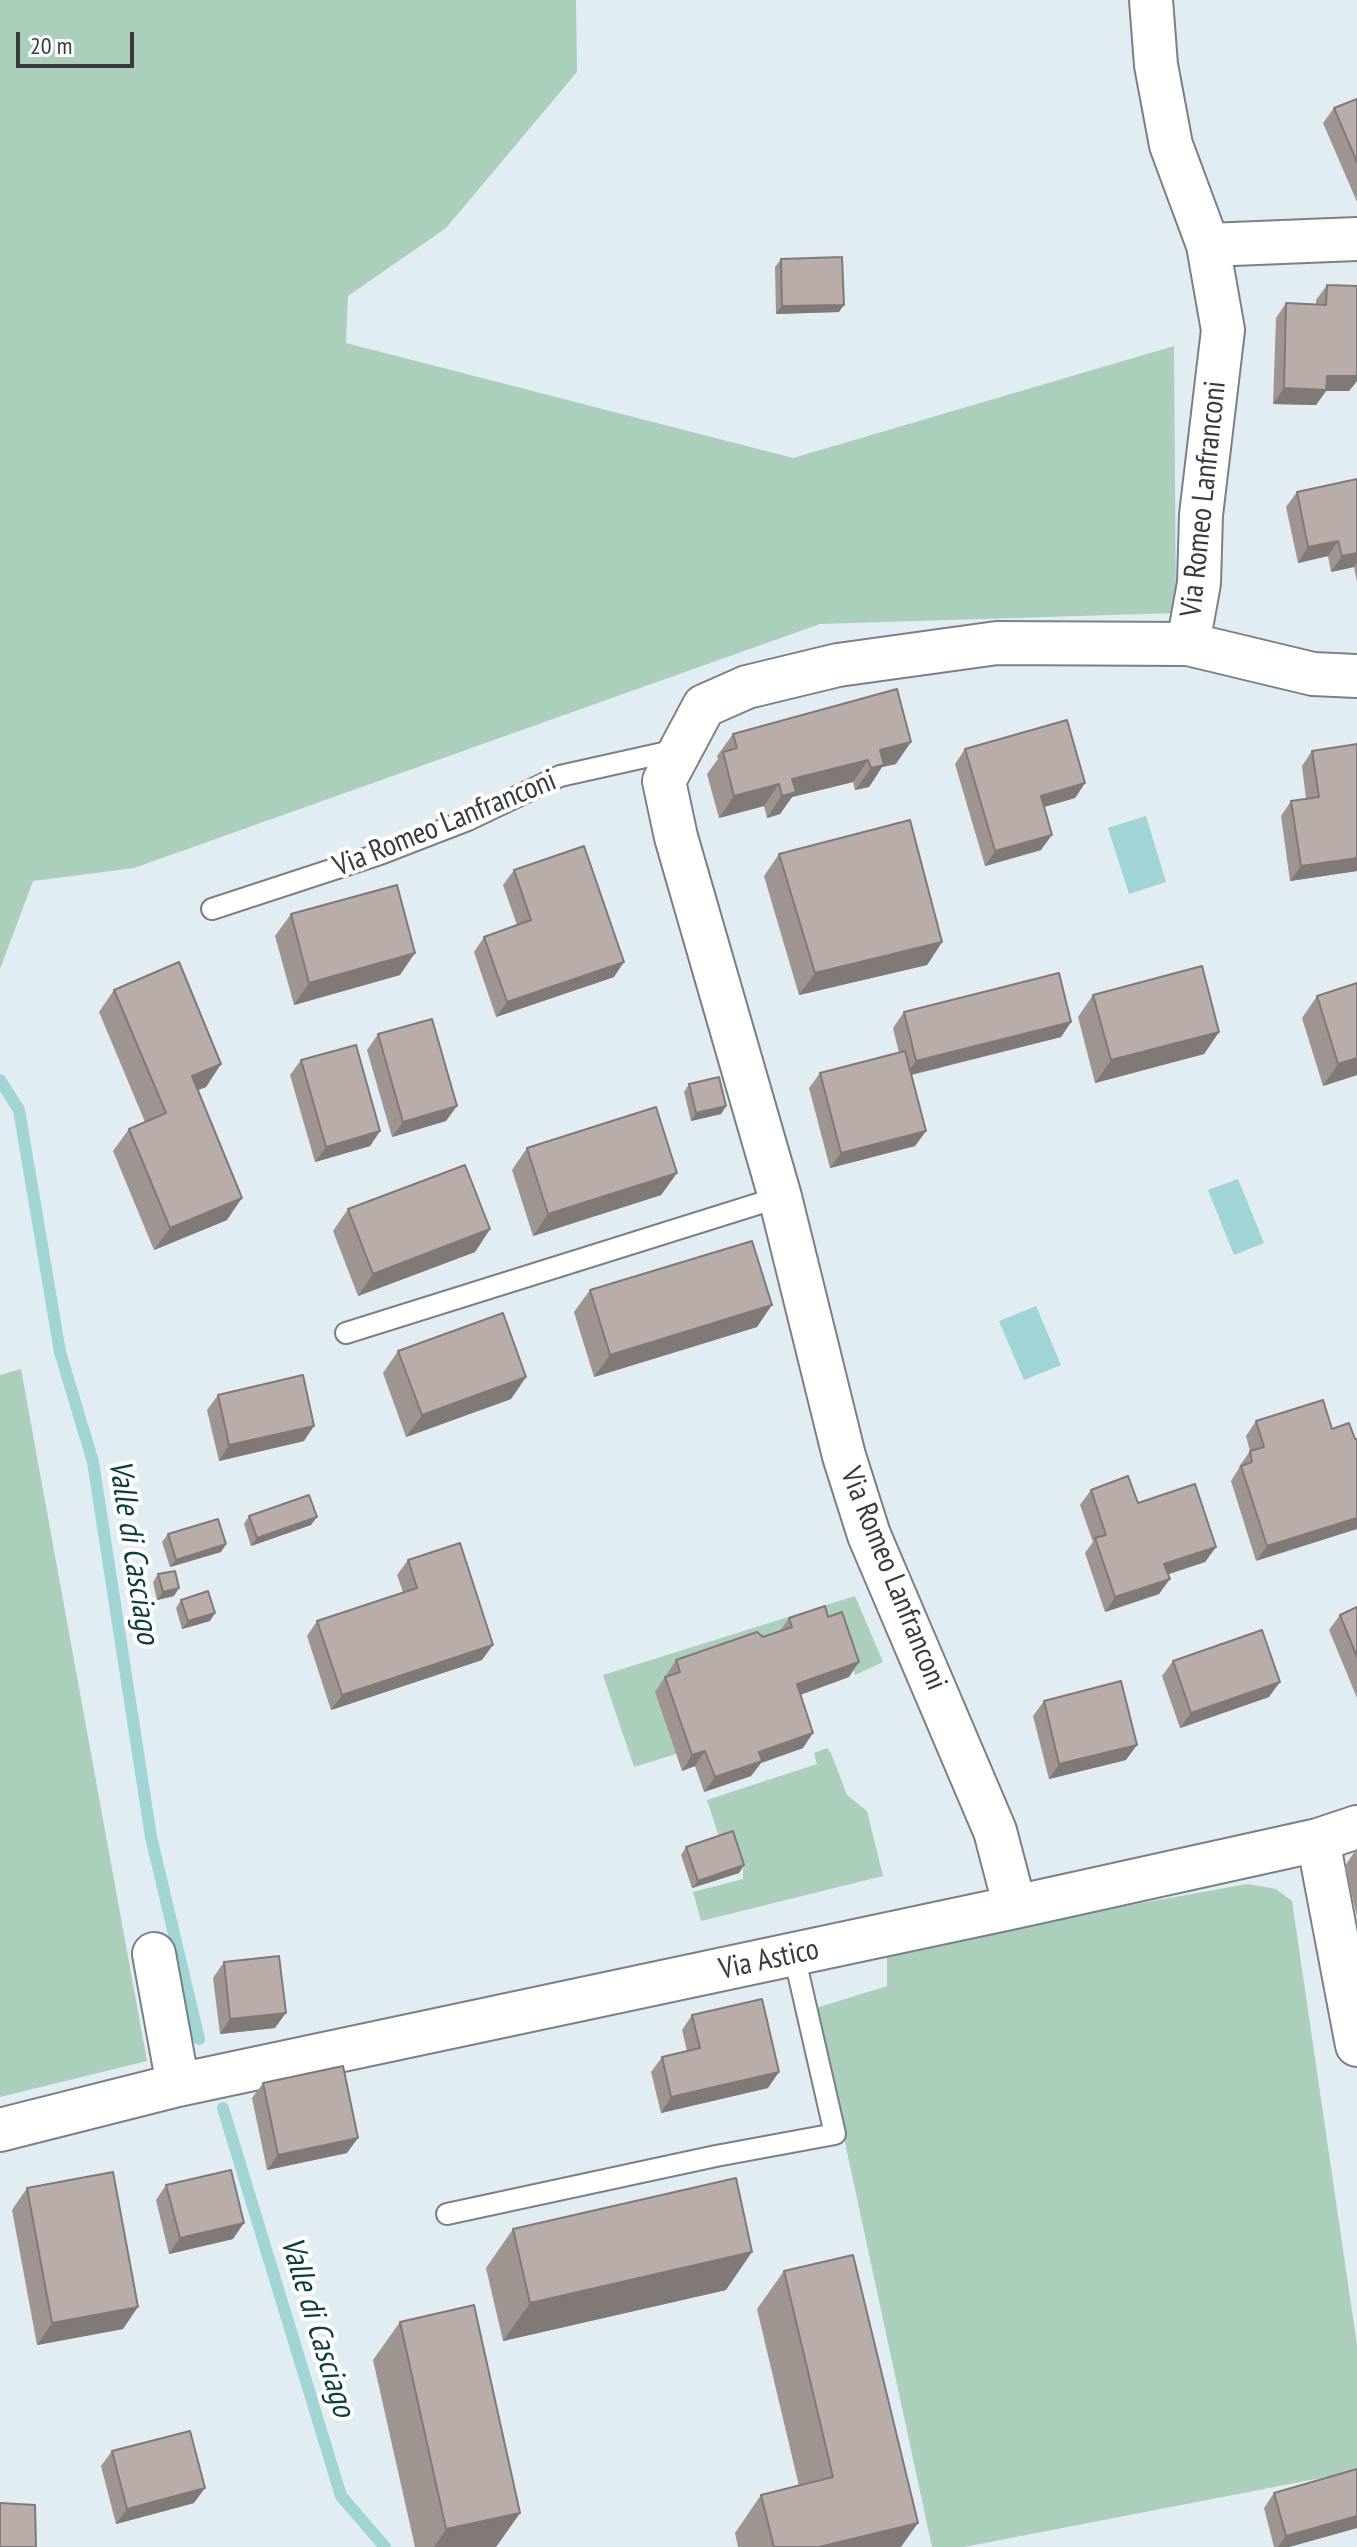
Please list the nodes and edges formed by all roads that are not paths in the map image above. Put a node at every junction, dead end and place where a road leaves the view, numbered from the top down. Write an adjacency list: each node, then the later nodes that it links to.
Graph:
1 (1151, 0): 3 (street, Via Romeo Lanfranconi)
2 (1357, 239): 3 (street)
3 (1208, 245): 4 (street, Via Romeo Lanfranconi)
4 (1188, 644): 5 (street); 6 (street, Via Romeo Lanfranconi)
5 (1357, 676)
6 (681, 749): 7 (lane, Via Romeo Lanfranconi); 8 (street, Via Romeo Lanfranconi)
7 (212, 909)
8 (780, 1197): 9 (lane); 12 (street, Via Romeo Lanfranconi)
9 (346, 1333)
10 (1357, 1827): 11 (street, Via Astico)
11 (1318, 1840): 12 (street, Via Astico); 15 (street)
12 (1015, 1907): 14 (street, Via Astico)
13 (154, 1954): 16 (street)
14 (794, 1955): 16 (street, Via Astico); 18 (lane)
15 (1357, 2045)
16 (178, 2085): 17 (street, Via Astico)
17 (0, 2130)
18 (447, 2214)

